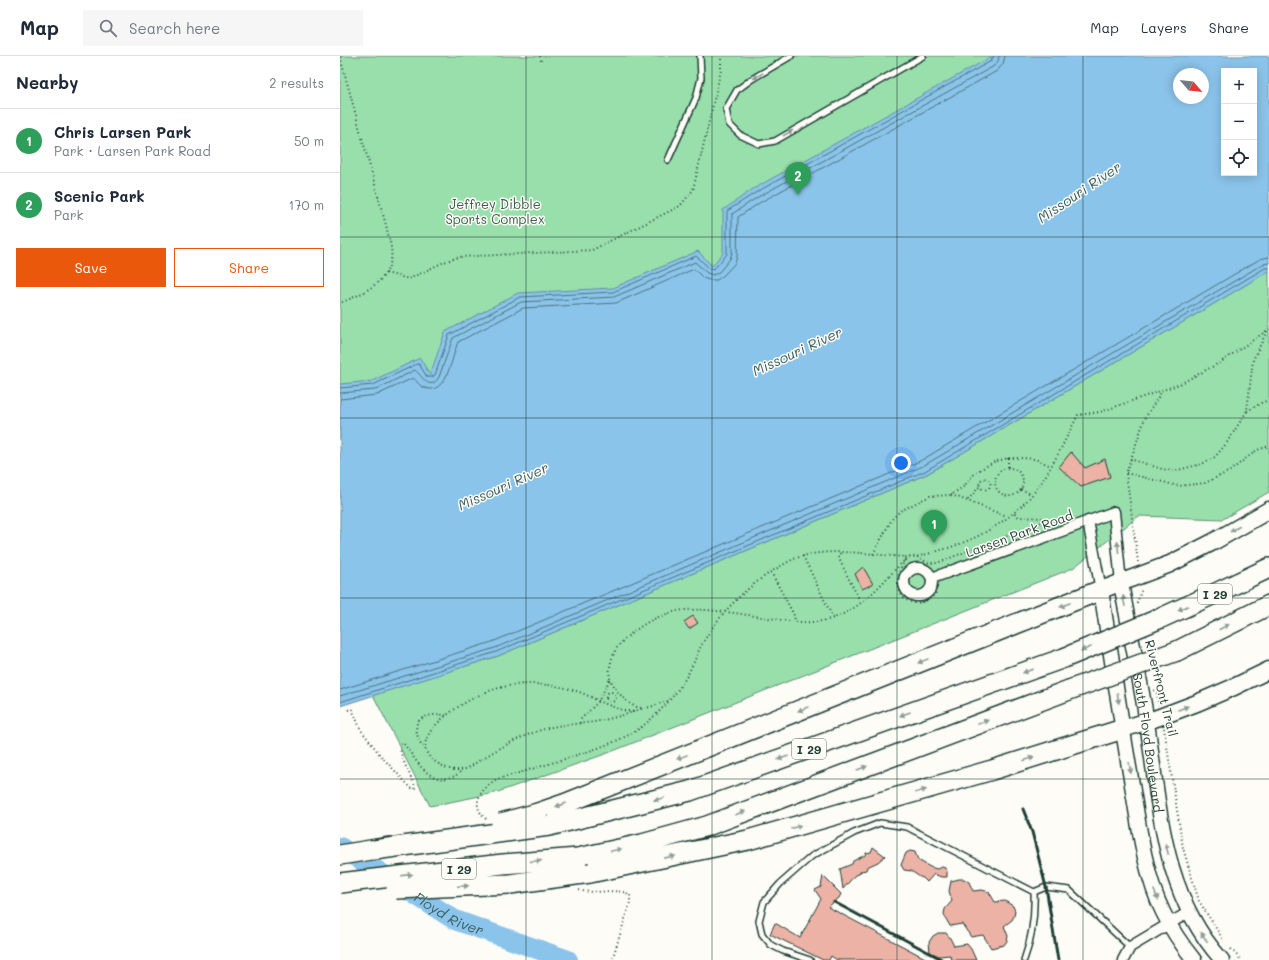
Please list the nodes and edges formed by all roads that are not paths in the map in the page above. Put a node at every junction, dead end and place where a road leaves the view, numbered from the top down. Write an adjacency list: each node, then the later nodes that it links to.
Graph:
1 (700, 56): 4 (lane)
2 (791, 56): 3 (lane, one-way to 3)
3 (923, 56)
4 (668, 160)
5 (1269, 510): 10 (main road, one-way to 10)
6 (1114, 512): 7 (street, Larsen Park Road); 10 (street, South Floyd Boulevard, one-way to 6)
7 (1088, 521): 9 (street, Larsen Park Road); 11 (street, South Floyd Boulevard)
8 (1269, 568): 16 (highway, I 29, one-way to 16, bridge)
9 (932, 578)
10 (1122, 583): 11 (main road); 14 (main road, South Floyd Boulevard, one-way to 10)
11 (1101, 590): 15 (main road, South Floyd Boulevard, one-way to 15); 16 (highway, one-way to 16)
12 (1269, 605): 18 (highway, I 29, one-way to 12, bridge)
13 (1269, 670): 14 (main road, one-way to 13)
14 (1147, 722): 15 (main road); 20 (main road, South Floyd Boulevard, one-way to 14)
15 (1123, 729): 18 (highway, one-way to 15, bridge); 21 (main road, South Floyd Boulevard, one-way to 21)
16 (543, 819): 17 (highway, bridge)
17 (340, 855)
18 (346, 882)
19 (1034, 892): 22 (lane); 23 (lane); 24 (lane)
20 (1189, 912): 21 (street); 27 (main road, South Floyd Boulevard, one-way to 20)
21 (1170, 924): 22 (street); 26 (main road, South Floyd Boulevard)
22 (1130, 947): 25 (street)
23 (810, 960)
24 (1024, 960)
25 (1123, 960)
26 (1194, 960)
27 (1222, 960)

